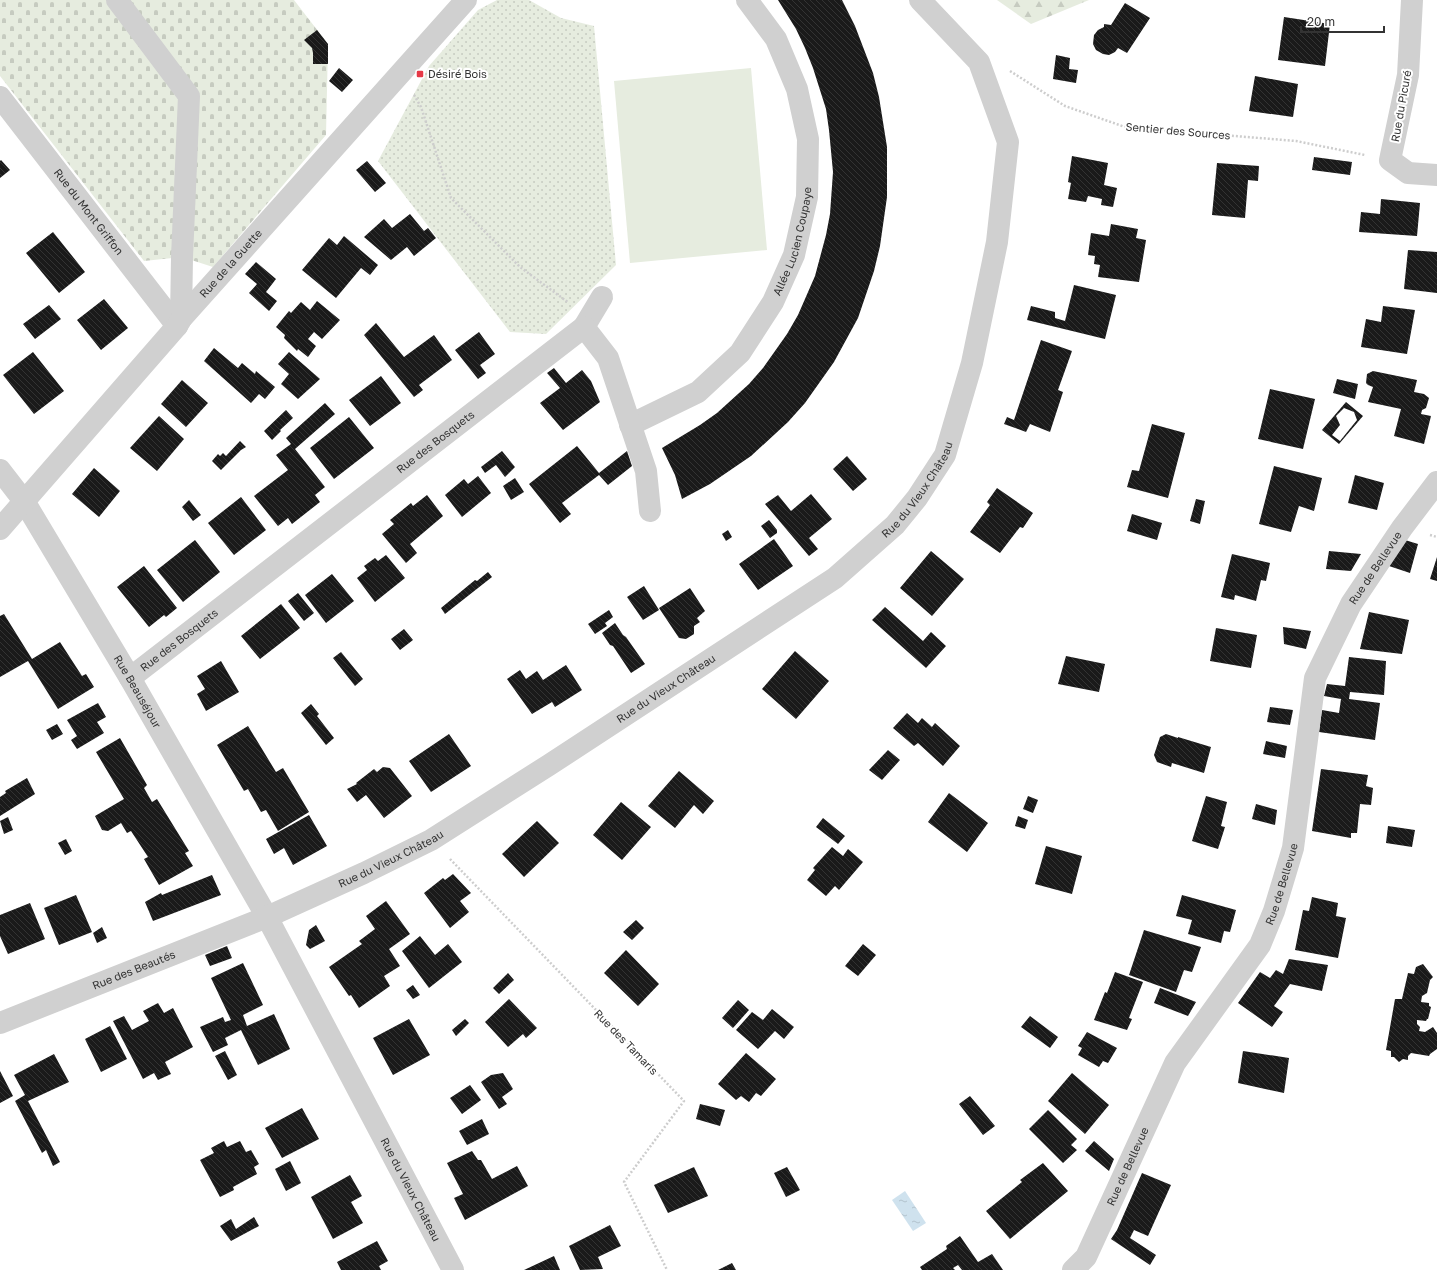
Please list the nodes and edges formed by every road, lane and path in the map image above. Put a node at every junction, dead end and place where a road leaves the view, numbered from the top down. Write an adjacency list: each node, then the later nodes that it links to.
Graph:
1 (117, 0): 12 (street)
2 (466, 0): 7 (street, Rue de la Guette)
3 (747, 0): 14 (street, Allée Lucien Coupaye)
4 (920, 0): 6 (street, Rue du Vieux Château)
5 (1412, 0): 9 (street, Rue du Picuré)
6 (979, 62): 9 (path, Sentier des Sources); 21 (street, Rue du Vieux Château)
7 (402, 72): 12 (street, Rue de la Guette); 13 (path)
8 (0, 98): 12 (street, Rue du Mont Griffon)
9 (1390, 160): 10 (street)
10 (1437, 175)
11 (602, 297): 13 (street)
12 (179, 322): 17 (street, Rue de la Guette)
13 (584, 326): 14 (street); 20 (street, Rue des Bosquets)
14 (630, 425): 18 (street)
15 (0, 470): 17 (street, Rue Beauséjour)
16 (1437, 482): 26 (street, Rue de Bellevue)
17 (24, 501): 19 (street, Rue de la Guette); 20 (street, Rue Beauséjour)
18 (650, 511)
19 (0, 529)
20 (130, 678): 22 (street, Rue Beauséjour)
21 (431, 840): 22 (street, Rue du Vieux Château); 25 (path, Rue des Tamaris)
22 (267, 917): 23 (street, Rue des Beautés); 24 (street, Rue du Vieux Château)
23 (0, 1023)
24 (453, 1270)
25 (667, 1270)
26 (1072, 1270)

